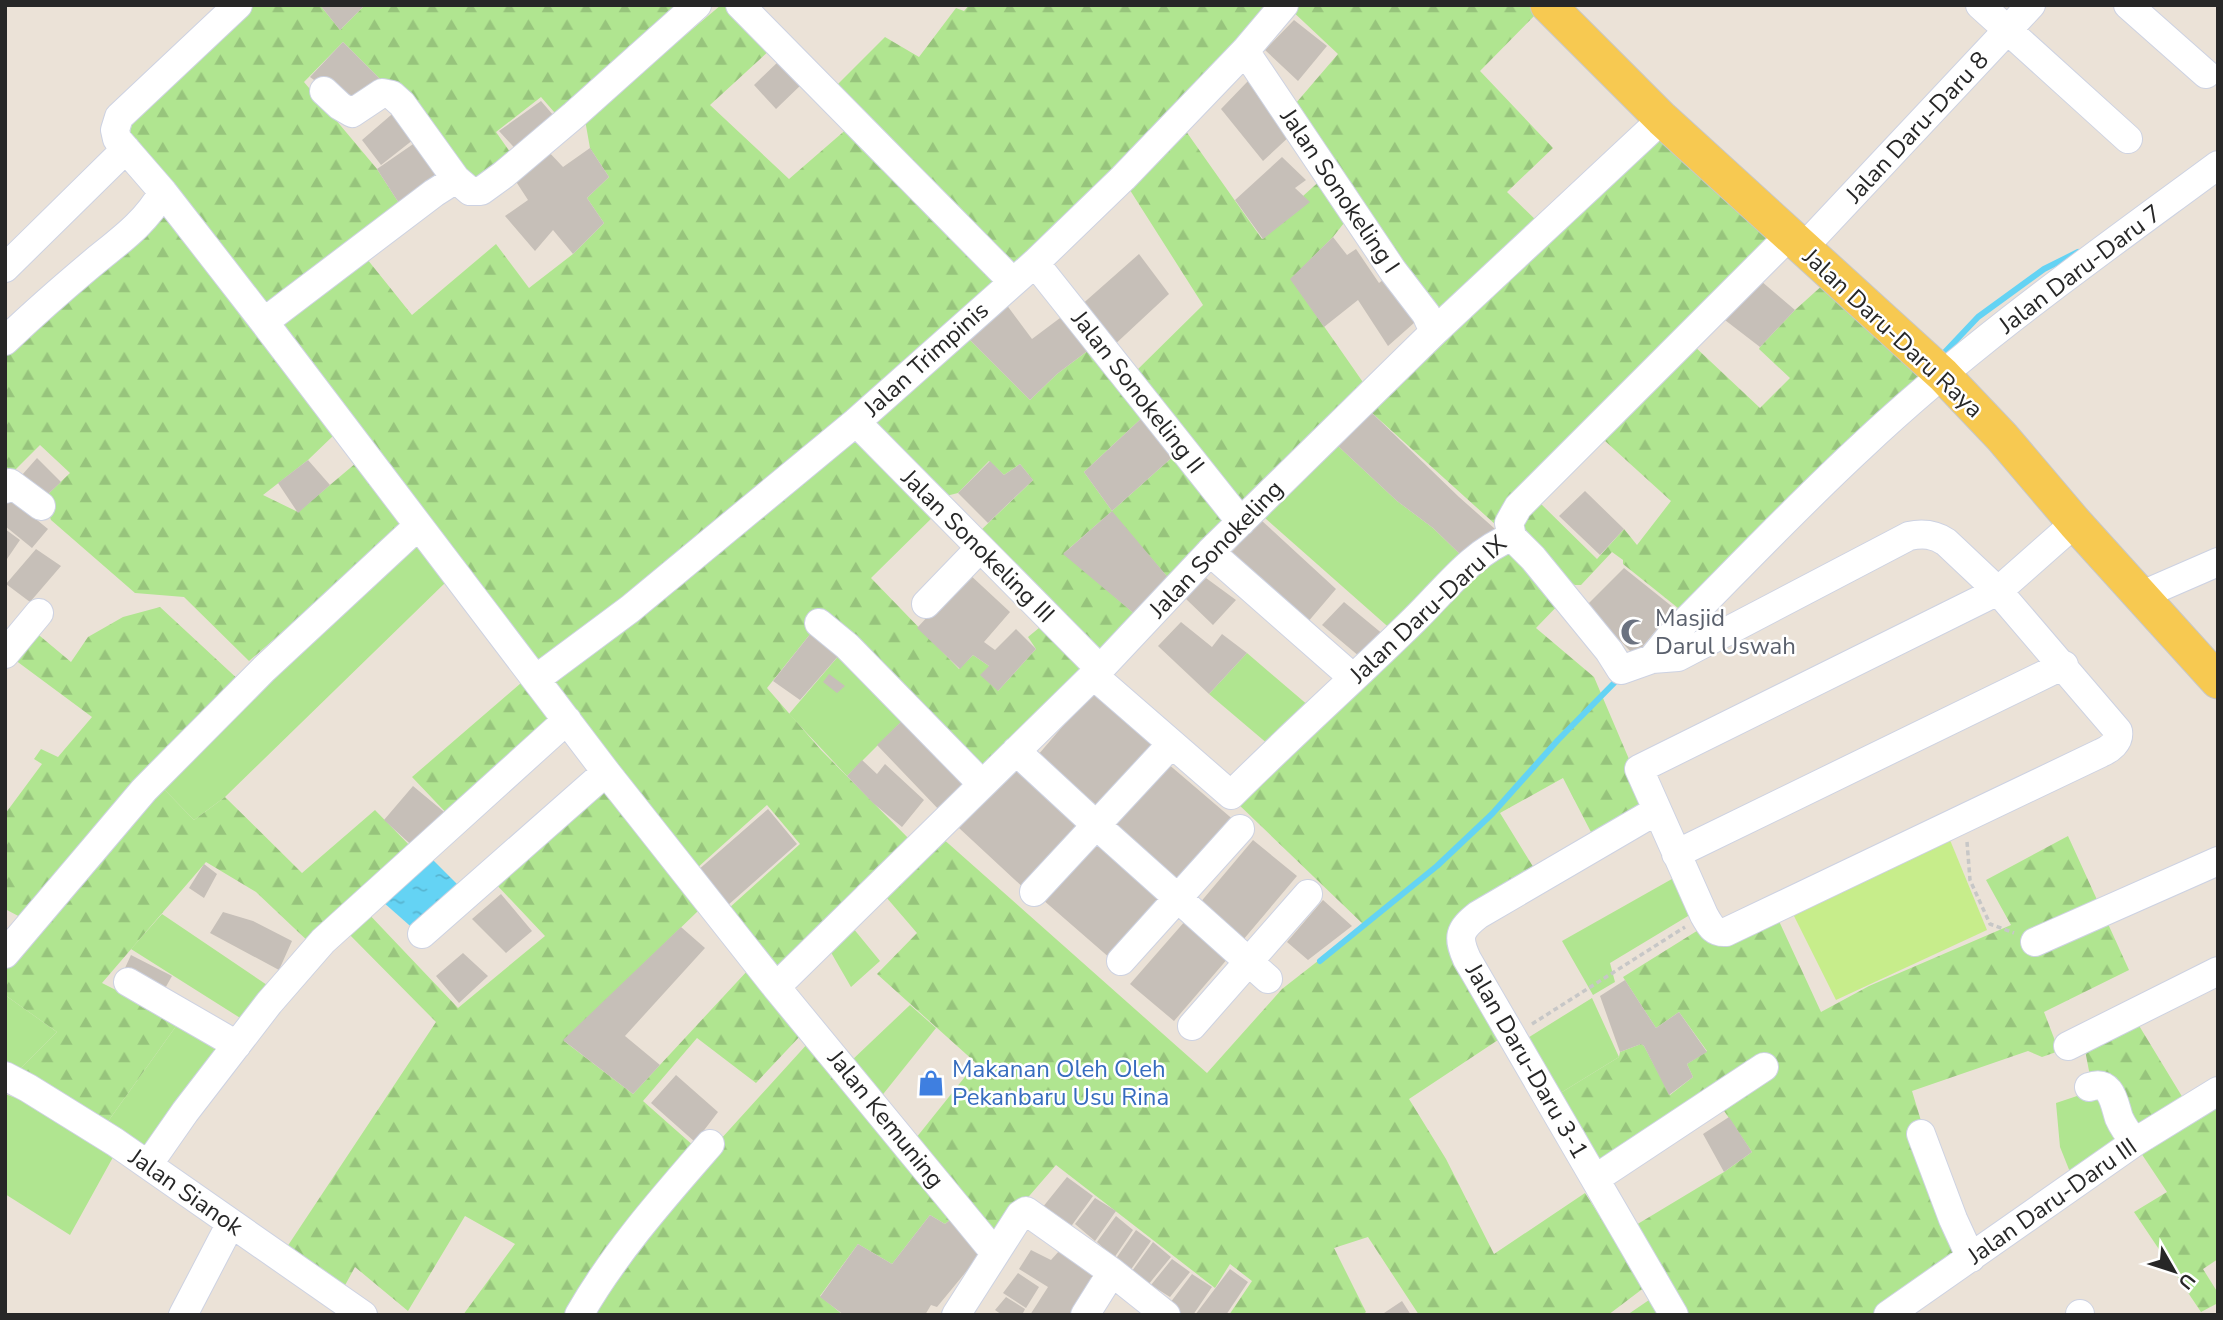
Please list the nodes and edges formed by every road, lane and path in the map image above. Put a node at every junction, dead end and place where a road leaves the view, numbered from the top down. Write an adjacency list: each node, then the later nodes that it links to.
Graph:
1 (238, 5): 15 (street)
2 (697, 5): 17 (street)
3 (740, 5): 22 (street)
4 (1284, 5): 10 (street, Jalan Trimpinis)
5 (1548, 5): 13 (main road, Jalan Daru-Daru Raya)
6 (1980, 5): 9 (street)
7 (2031, 5): 9 (street, Jalan Daru-Daru 8)
8 (2141, 9): 11 (street)
9 (2008, 31): 14 (street); 19 (street, Jalan Daru-Daru 8)
10 (1245, 51): 20 (street, Jalan Trimpinis); 24 (street, Jalan Sonokeling I)
11 (2206, 75)
12 (324, 91): 17 (street)
13 (1662, 119): 19 (main road, Jalan Daru-Daru Raya); 24 (street, Jalan Sonokeling)
14 (2128, 139)
15 (126, 149): 18 (street, Jalan Kemuning); 21 (street)
16 (2218, 164): 26 (street, Jalan Daru-Daru 7)
17 (456, 179): 23 (street)
18 (163, 192): 23 (street, Jalan Kemuning); 25 (street)
19 (1796, 242): 26 (main road, Jalan Daru-Daru Raya); 33 (street, Jalan Daru-Daru IX)
20 (1035, 262): 22 (street, Jalan Trimpinis); 30 (street, Jalan Sonokeling II)
21 (5, 268)
22 (1013, 282): 27 (street, Jalan Trimpinis)
23 (264, 322): 32 (street, Jalan Kemuning)
24 (1434, 332): 30 (street, Jalan Sonokeling)
25 (5, 341)
26 (1943, 375): 31 (main road, Jalan Daru-Daru Raya); 43 (street, Jalan Daru-Daru 7)
27 (856, 422): 34 (street, Jalan Sonokeling III); 47 (street, Jalan Trimpinis)
28 (5, 489): 29 (street)
29 (41, 506)
30 (1241, 522): 35 (street, Jalan Sonokeling)
31 (2075, 523): 37 (street); 38 (main road, Jalan Daru-Daru Raya)
32 (418, 526): 47 (street, Jalan Kemuning); 67 (street)
33 (1512, 537): 43 (street); 54 (street, Jalan Daru-Daru IX)
34 (980, 548): 39 (street); 46 (street, Jalan Sonokeling III)
35 (1210, 552): 45 (street); 46 (street, Jalan Sonokeling)
36 (2218, 562): 38 (street)
37 (1997, 591): 43 (street); 44 (street); 55 (street)
38 (2142, 595): 48 (main road, Jalan Daru-Daru Raya)
39 (926, 604)
40 (38, 612): 42 (street)
41 (819, 623): 53 (street)
42 (5, 653)
43 (1652, 659)
44 (2064, 666): 56 (street); 59 (street)
45 (1343, 669)
46 (1097, 672): 50 (street, Jalan Sonokeling); 54 (street, Jalan Sonokeling III)
47 (536, 679): 49 (street, Jalan Kemuning)
48 (2218, 681)
49 (567, 720): 52 (street, Jalan Kemuning); 75 (street)
50 (1016, 751): 53 (street, Jalan Sonokeling); 57 (street)
51 (1164, 752): 57 (street)
52 (606, 772): 65 (street); 72 (street, Jalan Kemuning)
53 (982, 784): 72 (street, Jalan Sonokeling)
54 (1231, 795)
55 (1656, 811): 59 (street); 74 (street, Jalan Daru-Daru 3-1)
56 (1965, 818): 64 (street); 66 (path)
57 (1096, 825): 61 (street); 63 (street)
58 (1240, 828): 63 (street)
59 (1676, 854): 64 (street)
60 (2218, 861): 66 (street)
61 (1034, 892)
62 (1308, 894): 69 (street)
63 (1178, 898): 68 (street); 69 (street)
64 (1704, 915): 74 (path)
65 (422, 934)
66 (2035, 942)
67 (5, 954)
68 (1121, 961)
69 (1259, 970): 73 (street)
70 (2218, 971): 76 (street)
71 (128, 982): 75 (street)
72 (776, 987): 87 (street, Jalan Kemuning)
73 (1192, 1026)
74 (1512, 1036): 85 (street, Jalan Daru-Daru 3-1)
75 (237, 1045): 84 (street)
76 (2068, 1046)
77 (1764, 1067): 85 (street)
78 (5, 1076): 84 (street, Jalan Sianok)
79 (2090, 1087): 82 (street)
80 (2218, 1091): 82 (street, Jalan Daru-Daru III)
81 (1921, 1134): 88 (street)
82 (2134, 1142): 88 (street, Jalan Daru-Daru III)
83 (710, 1144): 92 (street)
84 (148, 1165): 86 (street, Jalan Sianok)
85 (1595, 1179): 96 (street, Jalan Daru-Daru 3-1)
86 (231, 1223): 90 (street); 91 (street, Jalan Sianok)
87 (995, 1253): 89 (street); 93 (street)
88 (1971, 1258): 97 (street, Jalan Daru-Daru III)
89 (1112, 1272): 94 (street); 95 (street)
90 (183, 1315)
91 (363, 1315)
92 (579, 1315)
93 (956, 1315)
94 (1085, 1315)
95 (1166, 1315)
96 (1674, 1315)
97 (1888, 1315)

